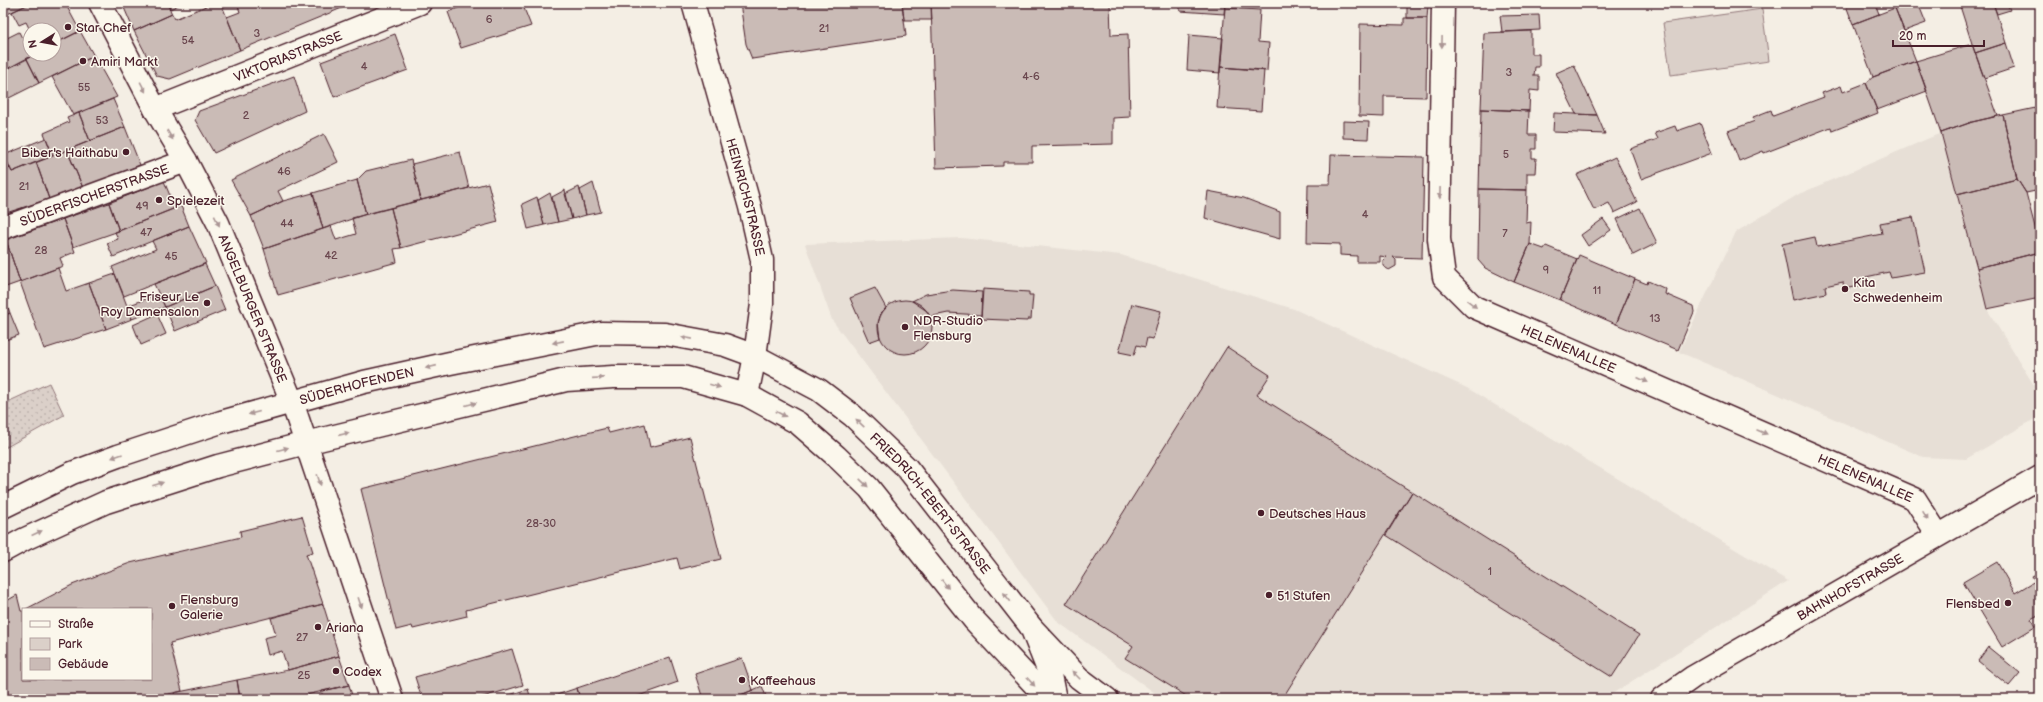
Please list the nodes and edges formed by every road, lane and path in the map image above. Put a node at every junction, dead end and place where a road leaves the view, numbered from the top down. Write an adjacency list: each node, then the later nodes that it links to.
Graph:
1 (100, 3): 5 (main road, ANGELBURGER STRASSE, one-way to 5)
2 (420, 3): 5 (main road, VIKTORIASTRASSE)
3 (693, 3): 9 (main road, HEINRICHSTRASSE)
4 (1443, 3): 15 (main road, HELENENALLEE, one-way to 15)
5 (155, 109): 6 (main road, ANGELBURGER STRASSE, one-way to 6)
6 (186, 161): 7 (main road, SÜDERFISCHERSTRASSE); 11 (main road, ANGELBURGER STRASSE, one-way to 11)
7 (3, 228)
8 (725, 345): 9 (main road, FRIEDRICH-EBERT-STRASSE); 11 (main road, SÜDERHOFENDEN, one-way to 11)
9 (755, 356): 10 (main road, HEINRICHSTRASSE); 17 (main road, FRIEDRICH-EBERT-STRASSE, one-way to 9)
10 (747, 395): 12 (main road, one-way to 10); 19 (main road, one-way to 19)
11 (292, 402): 12 (main road, ANGELBURGER STRASSE); 14 (main road, SÜDERHOFENDEN, one-way to 14)
12 (306, 443): 16 (main road, one-way to 12); 18 (main road, ANGELBURGER STRASSE, one-way to 18)
13 (2040, 477): 15 (main road, BAHNHOFSTRASSE)
14 (3, 507)
15 (1938, 535): 22 (main road, BAHNHOFSTRASSE)
16 (3, 551)
17 (1031, 627): 20 (main road); 21 (main road, FRIEDRICH-EBERT-STRASSE, one-way to 17)
18 (392, 699)
19 (1048, 699)
20 (1054, 699)
21 (1107, 699)
22 (1662, 699)

